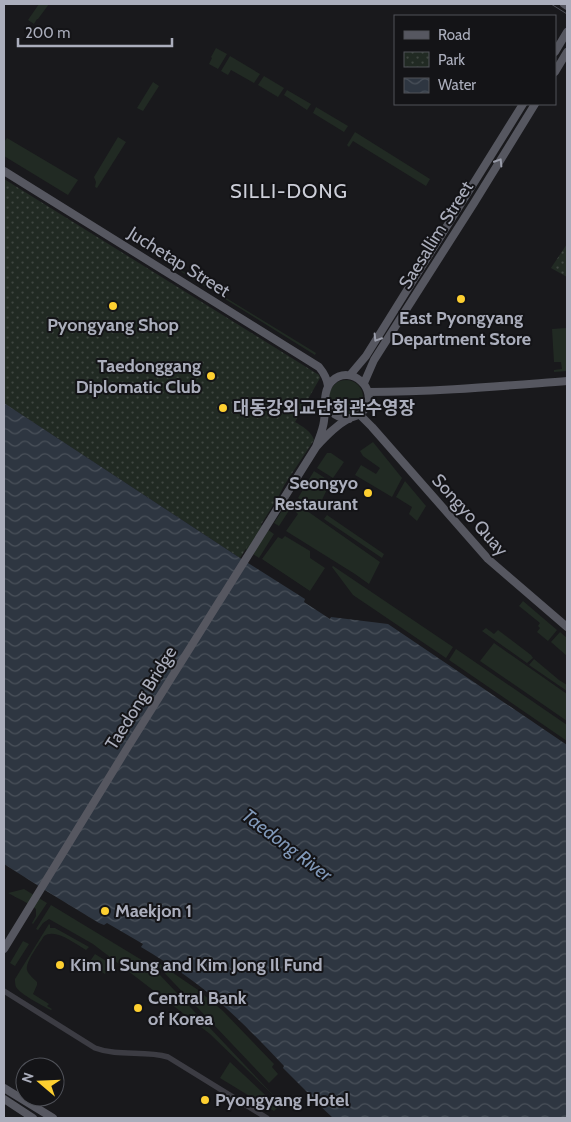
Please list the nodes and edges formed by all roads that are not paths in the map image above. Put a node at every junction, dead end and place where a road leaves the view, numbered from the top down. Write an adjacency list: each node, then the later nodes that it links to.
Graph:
1 (564, 4): 2 (main road)
2 (567, 6)
3 (567, 32): 4 (main road)
4 (556, 50)
5 (567, 52): 6 (main road)
6 (556, 70)
7 (522, 105): 11 (main road, Saesallim Street, one-way to 11)
8 (534, 105): 12 (main road, Saesallim Street, one-way to 8)
9 (4, 171): 10 (main road, Juchetap Street)
10 (319, 367): 11 (main road, Juchetap Street); 14 (main road)
11 (347, 375): 12 (main road); 14 (main road, Saesallim Street)
12 (364, 382): 15 (main road)
13 (567, 382): 15 (main road)
14 (328, 386): 16 (main road)
15 (368, 392): 17 (main road)
16 (326, 403): 18 (main road); 19 (main road)
17 (360, 414): 18 (main road); 20 (main road, Songyo Quay)
18 (349, 418): 19 (main road)
19 (316, 447): 21 (main road, Taedong Bridge)
20 (567, 627)
21 (4, 949)
22 (4, 991): 27 (street)
23 (4, 1088): 26 (main road)
24 (4, 1099): 25 (main road)
25 (33, 1118)
26 (53, 1118)
27 (267, 1118)

